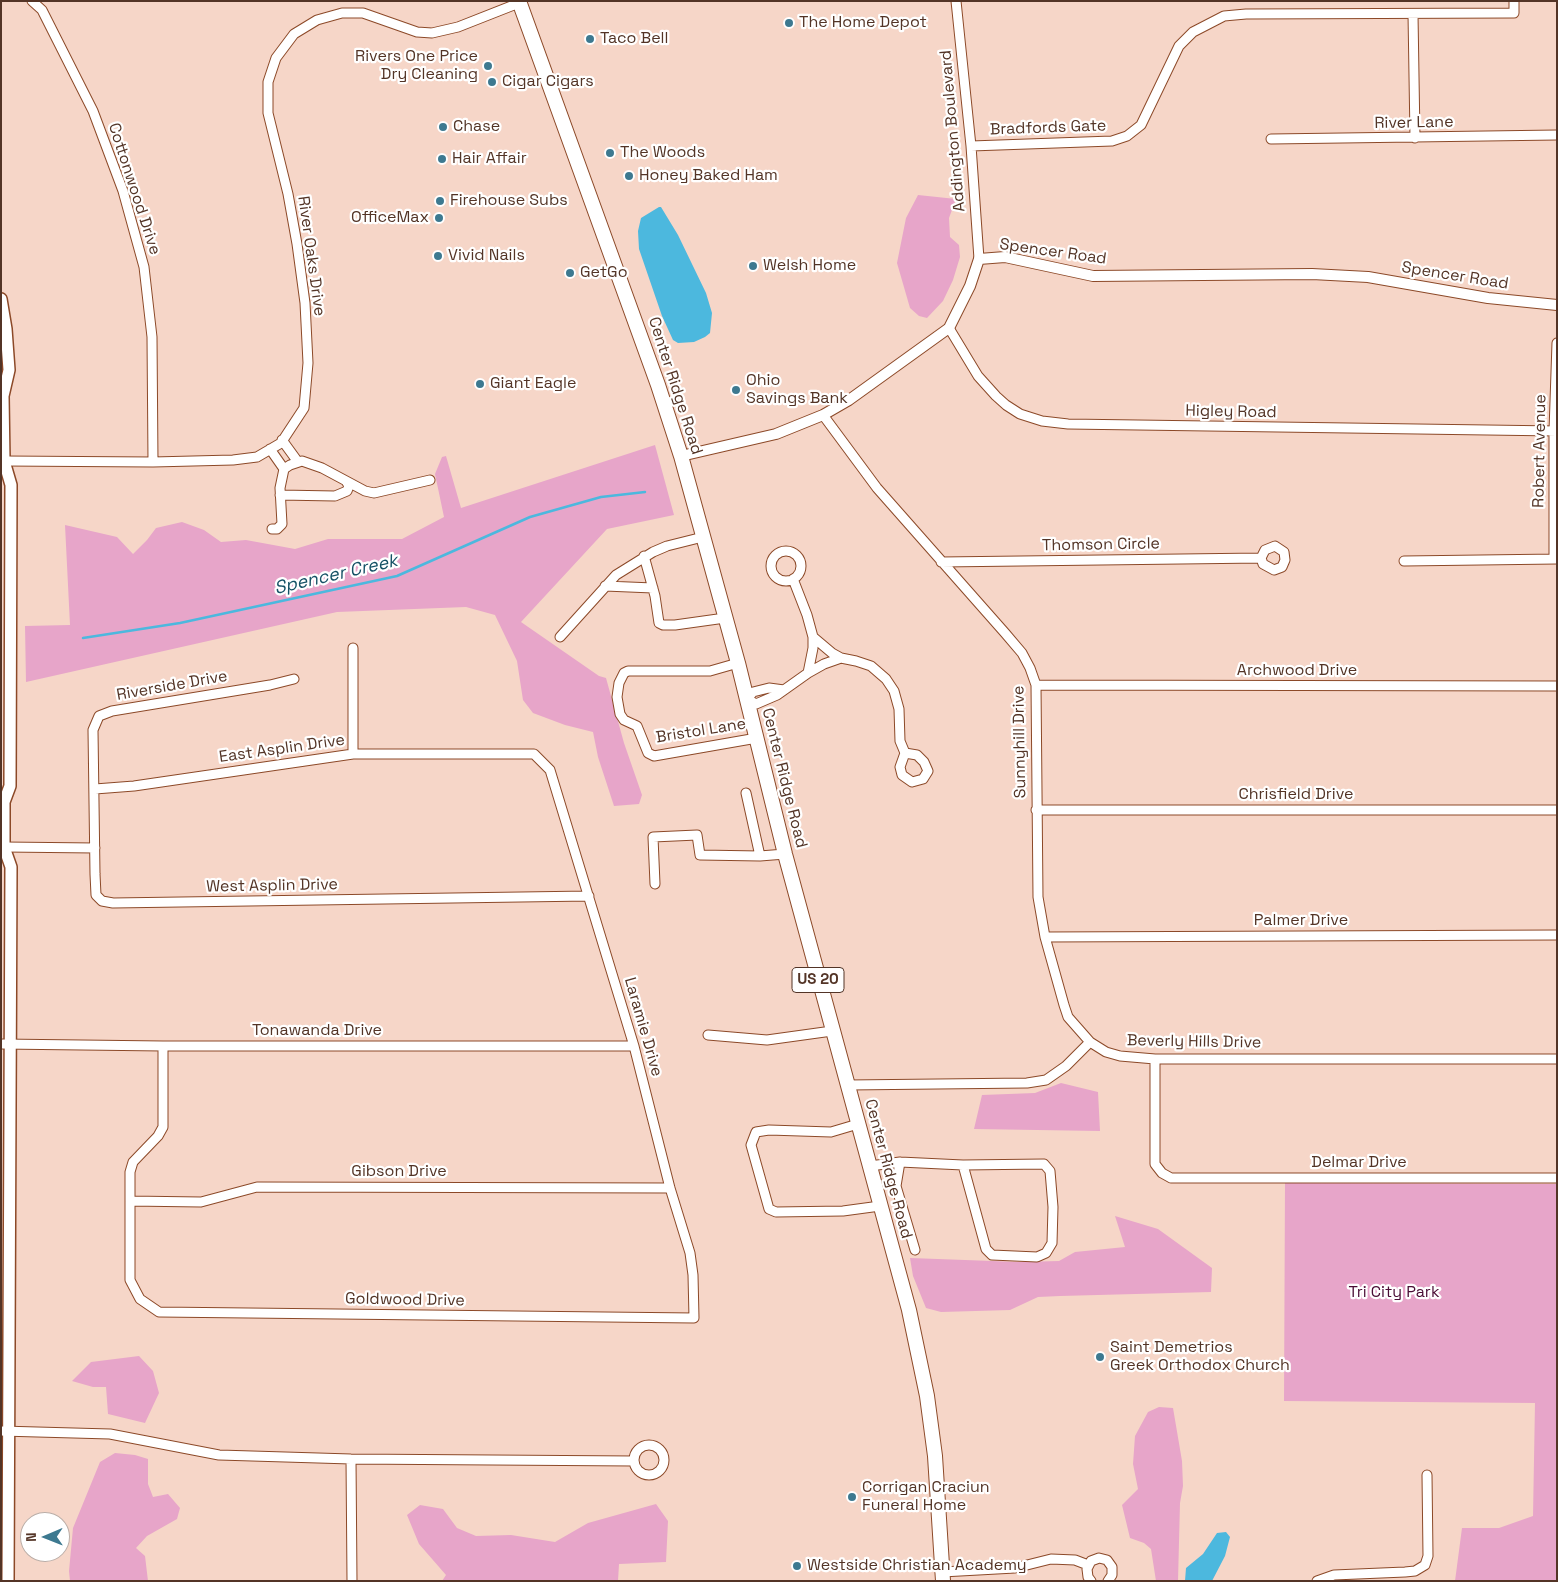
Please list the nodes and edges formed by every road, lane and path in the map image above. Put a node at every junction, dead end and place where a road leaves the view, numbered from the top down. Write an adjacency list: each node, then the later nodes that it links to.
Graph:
1 (32, 1): 21 (street, Cottonwood Drive)
2 (956, 1): 9 (street, Addington Boulevard)
3 (1514, 1): 5 (street, Bradfords Gate)
4 (519, 2): 18 (street, River Oaks Drive); 20 (main road, Center Ridge Road / US 20)
5 (1413, 14): 7 (street); 9 (street, Bradfords Gate)
6 (1557, 135): 7 (street, River Lane)
7 (1415, 138): 8 (street, River Lane)
8 (1271, 139)
9 (970, 146): 10 (street, Addington Boulevard)
10 (979, 259): 12 (street, Spencer Road); 13 (street, Spencer Road)
11 (1, 299): 15 (main road)
12 (1557, 305)
13 (949, 328): 16 (street, Spencer Road); 17 (street, Higley Road)
14 (1557, 343): 17 (street, Robert Avenue)
15 (2, 393): 23 (main road)
16 (824, 415): 20 (street, Spencer Road); 34 (street, Sunnyhill Drive)
17 (1555, 431): 32 (street, Robert Avenue)
18 (282, 440): 19 (street, River Oaks Drive); 22 (street)
19 (270, 449): 21 (street, River Oaks Drive); 24 (street)
20 (681, 456): 29 (main road, Center Ridge Road / US 20)
21 (153, 462): 23 (street, River Oaks Drive)
22 (298, 462): 24 (street); 26 (street)
23 (3, 466): 55 (main road)
24 (284, 469): 27 (street)
25 (430, 480): 26 (street)
26 (346, 481): 27 (street)
27 (280, 495): 28 (street)
28 (272, 529)
29 (703, 536): 30 (street); 38 (main road, Center Ridge Road / US 20)
30 (644, 556): 36 (street); 37 (street)
31 (1261, 558): 34 (street, Thomson Circle)
32 (1555, 559): 33 (street)
33 (1404, 561)
34 (941, 562): 46 (street, Sunnyhill Drive)
35 (793, 579): 40 (street)
36 (605, 586): 37 (street); 39 (street)
37 (652, 588): 38 (street)
38 (725, 618): 43 (main road, Center Ridge Road / US 20)
39 (560, 637)
40 (813, 637): 42 (street); 44 (street)
41 (352, 648): 51 (street)
42 (841, 658): 44 (street); 50 (street)
43 (738, 663): 48 (main road, Center Ridge Road / US 20); 49 (street, Bristol Lane)
44 (808, 673): 48 (street)
45 (294, 679): 53 (street, Riverside Drive)
46 (1036, 685): 47 (street, Archwood Drive); 56 (street, Sunnyhill Drive)
47 (1557, 686)
48 (747, 699): 49 (main road, Center Ridge Road / US 20)
49 (757, 738): 60 (main road, Center Ridge Road / US 20)
50 (905, 753)
51 (353, 754): 52 (street, East Asplin Drive); 53 (street, East Asplin Drive)
52 (534, 754): 63 (street, Laramie Drive)
53 (95, 789): 58 (street)
54 (746, 793): 61 (street)
55 (2, 799): 59 (main road)
56 (1036, 810): 57 (street, Chrisfield Drive); 65 (street, Sunnyhill Drive)
57 (1557, 810)
58 (95, 848): 59 (street); 63 (street, West Asplin Drive)
59 (3, 851): 69 (main road)
60 (785, 854): 61 (street); 66 (main road, Center Ridge Road / US 20)
61 (760, 856): 62 (street)
62 (655, 884)
63 (589, 896): 71 (street, Laramie Drive)
64 (1557, 935): 65 (street, Palmer Drive)
65 (1045, 936): 68 (street, Sunnyhill Drive)
66 (832, 1031): 67 (street); 74 (main road, Center Ridge Road / US 20)
67 (708, 1035)
68 (1090, 1042): 72 (street, Beverly Hills Drive); 74 (street)
69 (6, 1044): 70 (street, Tonawanda Drive); 85 (main road)
70 (163, 1046): 71 (street, Tonawanda Drive); 81 (street)
71 (634, 1046): 80 (street, Laramie Drive)
72 (1155, 1059): 73 (street, Beverly Hills Drive); 79 (street, Delmar Drive)
73 (1557, 1059)
74 (848, 1085): 75 (main road, Center Ridge Road / US 20)
75 (858, 1124): 78 (main road, Center Ridge Road / US 20); 82 (street)
76 (900, 1162): 77 (street); 78 (street); 83 (street)
77 (963, 1165): 77 (street)
78 (870, 1166): 82 (main road, Center Ridge Road / US 20)
79 (1557, 1178)
80 (670, 1188): 81 (street, Gibson Drive); 84 (street, Laramie Drive)
81 (130, 1201): 84 (street, Goldwood Drive)
82 (880, 1206): 90 (main road, Center Ridge Road / US 20)
83 (915, 1250)
84 (694, 1318)
85 (5, 1431): 86 (street); 91 (main road)
86 (350, 1459): 87 (street); 92 (street)
87 (634, 1461)
88 (1428, 1475): 95 (street)
89 (1088, 1565): 90 (street); 93 (street); 94 (street)
90 (942, 1576)
91 (8, 1581)
92 (352, 1581)
93 (1091, 1581)
94 (1108, 1581)
95 (1317, 1581)

